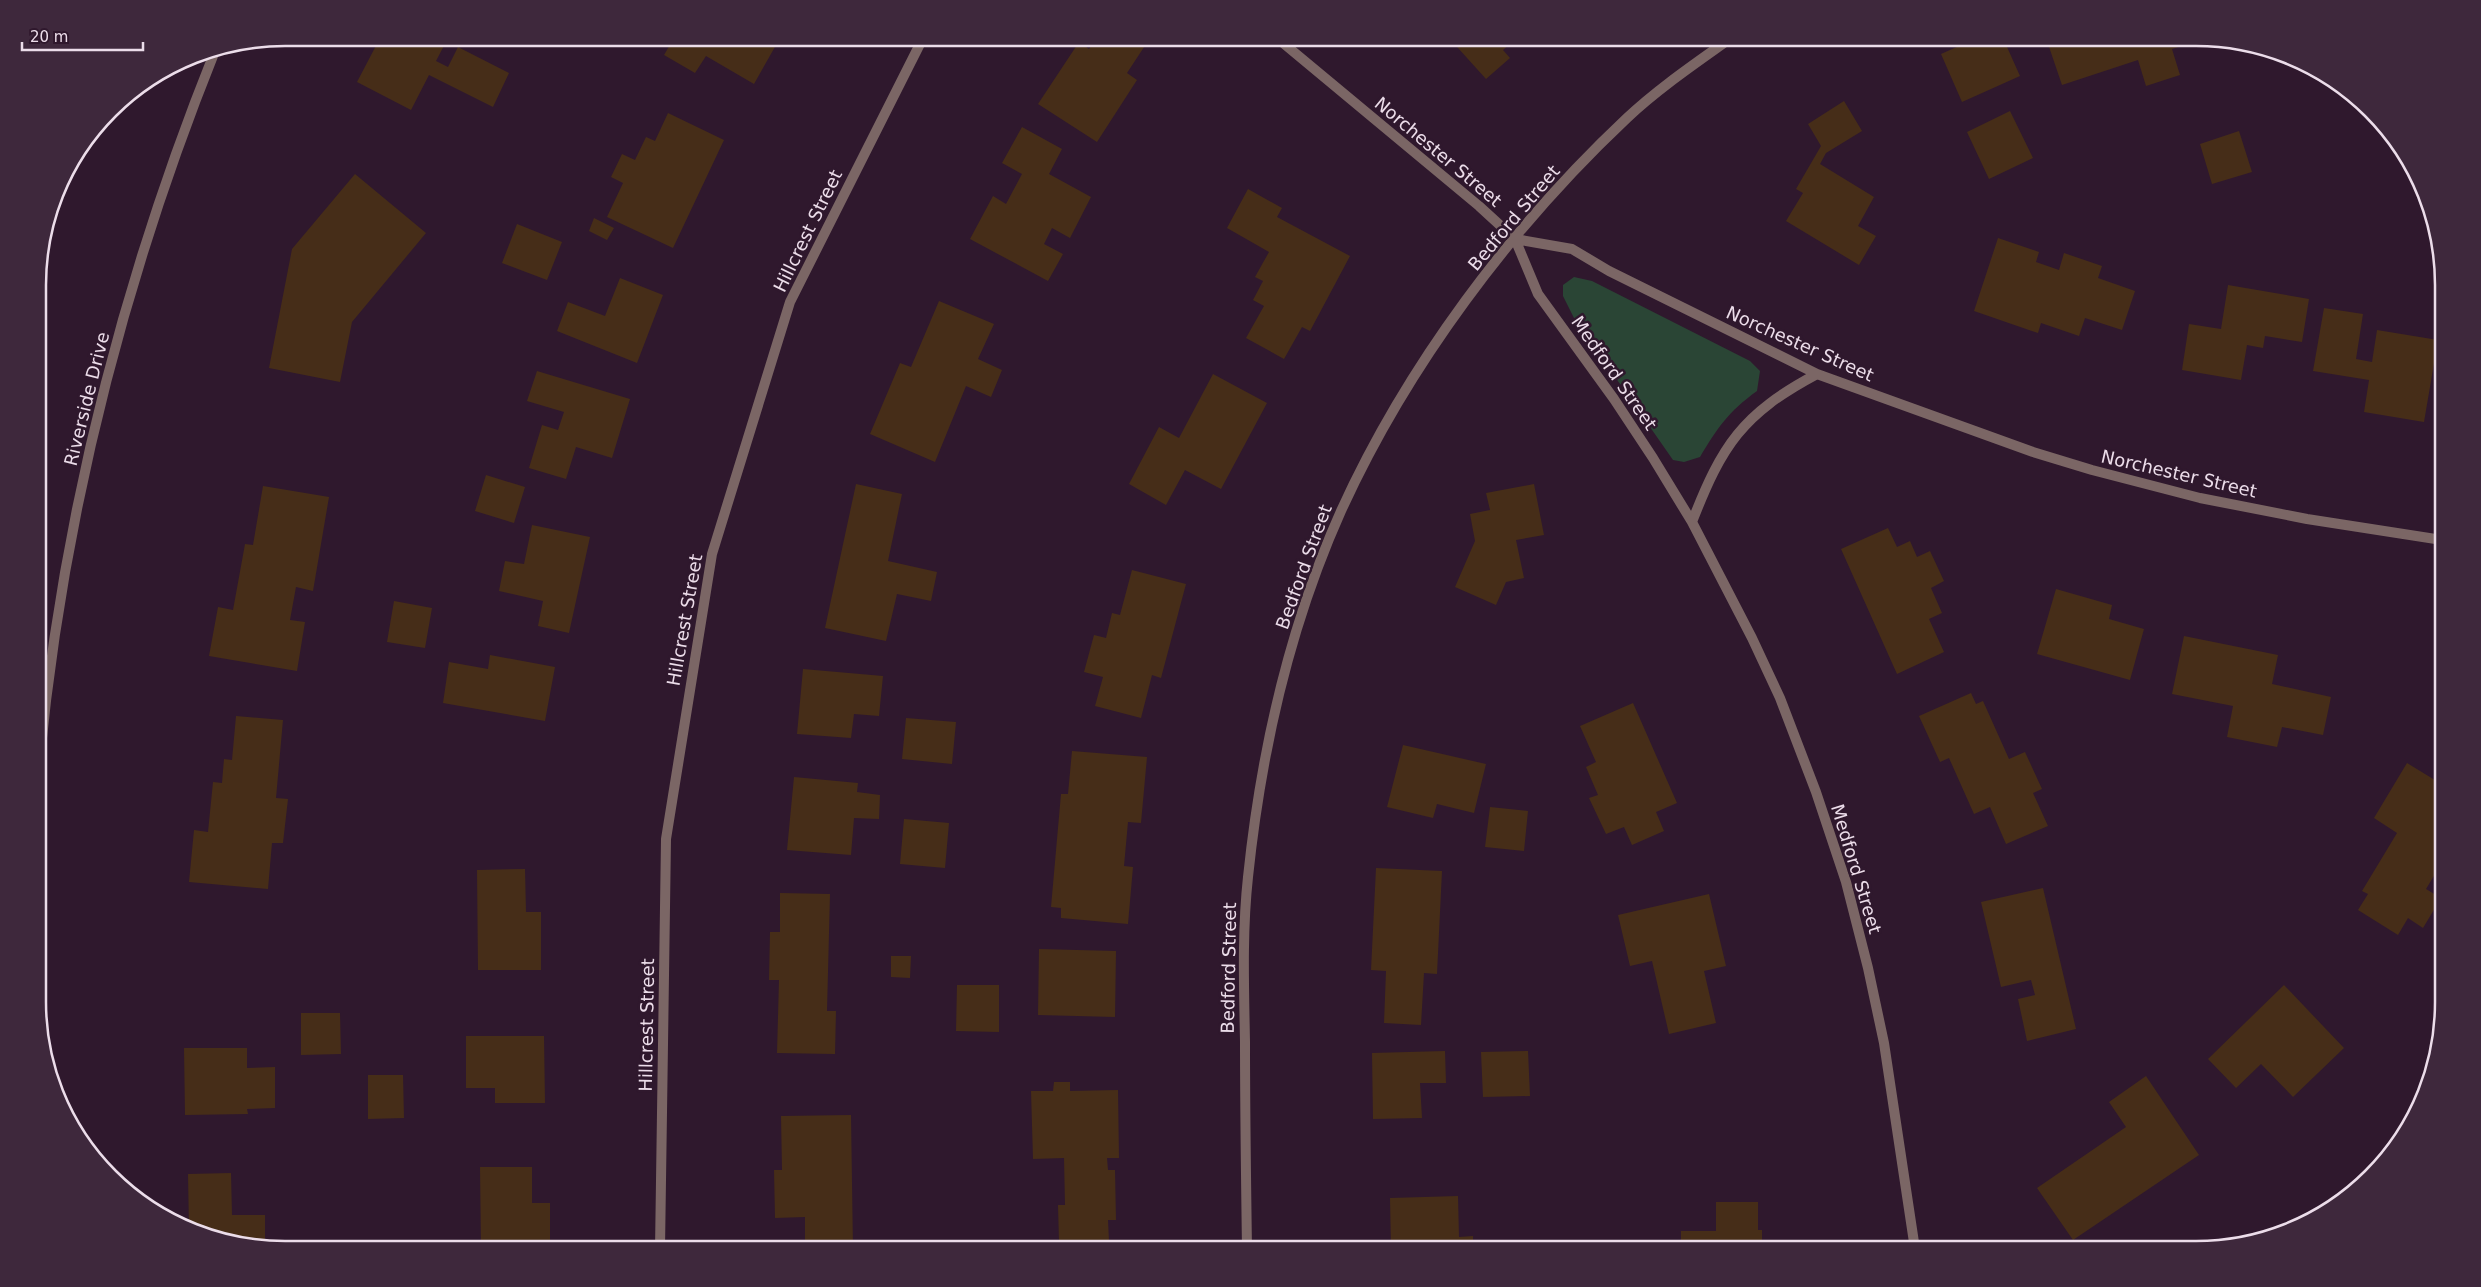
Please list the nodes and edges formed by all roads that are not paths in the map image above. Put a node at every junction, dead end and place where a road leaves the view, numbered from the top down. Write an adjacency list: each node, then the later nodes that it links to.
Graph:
1 (919, 46): 10 (street, Hillcrest Street)
2 (1287, 46): 5 (street, Norchester Street)
3 (1721, 46): 5 (street, Bedford Street)
4 (212, 58): 9 (street, Riverside Drive)
5 (1515, 239): 6 (street, Norchester Street); 7 (street, Medford Street); 11 (street, Bedford Street)
6 (1817, 374): 7 (street); 8 (street, Norchester Street)
7 (1692, 522): 12 (street, Medford Street)
8 (2435, 539)
9 (46, 713)
10 (660, 1241)
11 (1247, 1241)
12 (1914, 1241)

